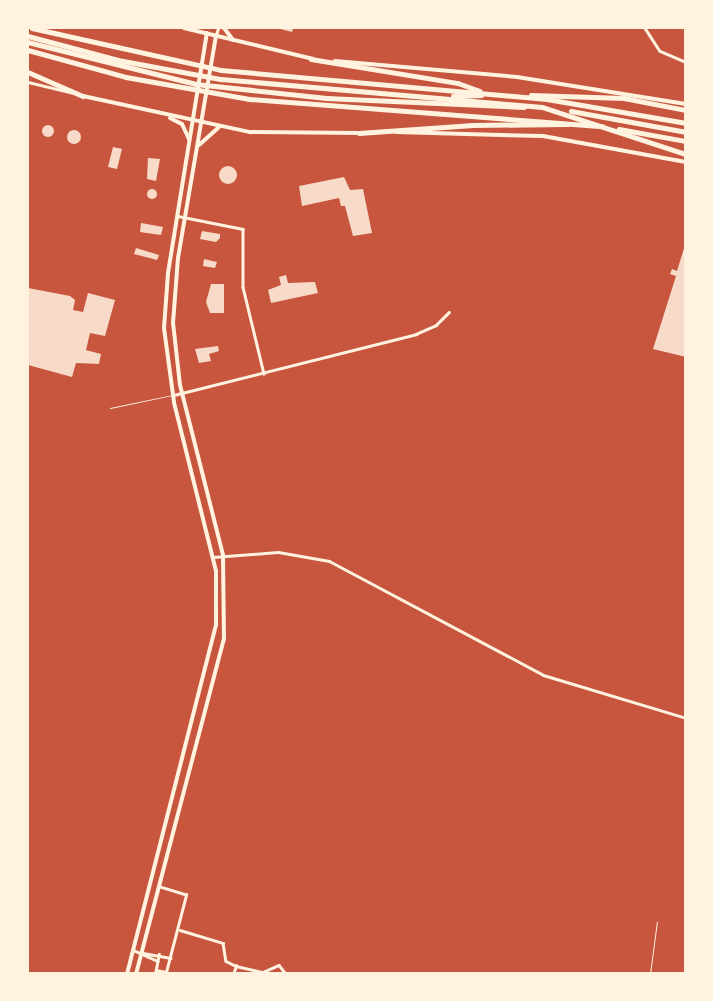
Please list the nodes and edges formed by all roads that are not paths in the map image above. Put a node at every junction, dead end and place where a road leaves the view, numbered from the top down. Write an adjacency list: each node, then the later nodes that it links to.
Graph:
1 (32, 28): 17 (highway)
2 (184, 28): 7 (main road)
3 (208, 28): 7 (street)
4 (218, 28): 8 (street)
5 (224, 28): 10 (main road)
6 (646, 28): 14 (street)
7 (207, 33): 8 (main road); 23 (main road)
8 (216, 35): 10 (main road); 24 (main road)
9 (28, 36): 19 (highway)
10 (233, 40): 13 (main road)
11 (28, 42): 28 (highway)
12 (28, 50): 25 (highway)
13 (311, 59): 17 (highway); 20 (main road)
14 (686, 62)
15 (28, 72): 18 (highway)
16 (28, 82): 18 (street)
17 (486, 93): 26 (highway)
18 (83, 96): 22 (main road)
19 (425, 96): 21 (highway); 33 (highway)
20 (686, 104)
21 (686, 110)
22 (161, 114): 23 (main road); 31 (main road)
23 (193, 120): 24 (main road); 31 (main road)
24 (202, 122): 27 (main road); 32 (main road)
25 (575, 123): 29 (highway); 30 (highway)
26 (686, 123)
27 (224, 126): 29 (main road); 32 (main road)
28 (686, 132)
29 (359, 133): 34 (main road)
30 (686, 141)
31 (189, 146): 35 (main road)
32 (198, 147): 36 (main road)
33 (686, 154)
34 (686, 162)
35 (178, 216): 36 (street); 37 (main road)
36 (185, 217): 38 (main road); 40 (street)
37 (165, 300): 38 (main road); 42 (main road)
38 (173, 301): 41 (main road)
39 (449, 312): 40 (street)
40 (264, 374): 41 (street)
41 (182, 393): 42 (street); 44 (main road)
42 (173, 395): 43 (lane); 45 (main road)
43 (110, 408)
44 (223, 555): 45 (street); 46 (street); 47 (main road)
45 (213, 557): 50 (main road)
46 (686, 718)
47 (158, 887): 49 (street); 51 (main road)
48 (657, 921): 61 (lane)
49 (180, 930): 53 (street); 55 (street)
50 (132, 950): 51 (street); 57 (main road)
51 (142, 952): 52 (street); 54 (street); 58 (main road)
52 (160, 954): 53 (street); 54 (street)
53 (171, 958): 56 (street)
54 (158, 960): 56 (street)
55 (236, 966): 59 (street); 60 (street)
56 (156, 972)
57 (127, 974)
58 (136, 974)
59 (234, 974)
60 (286, 974)
61 (650, 974)

